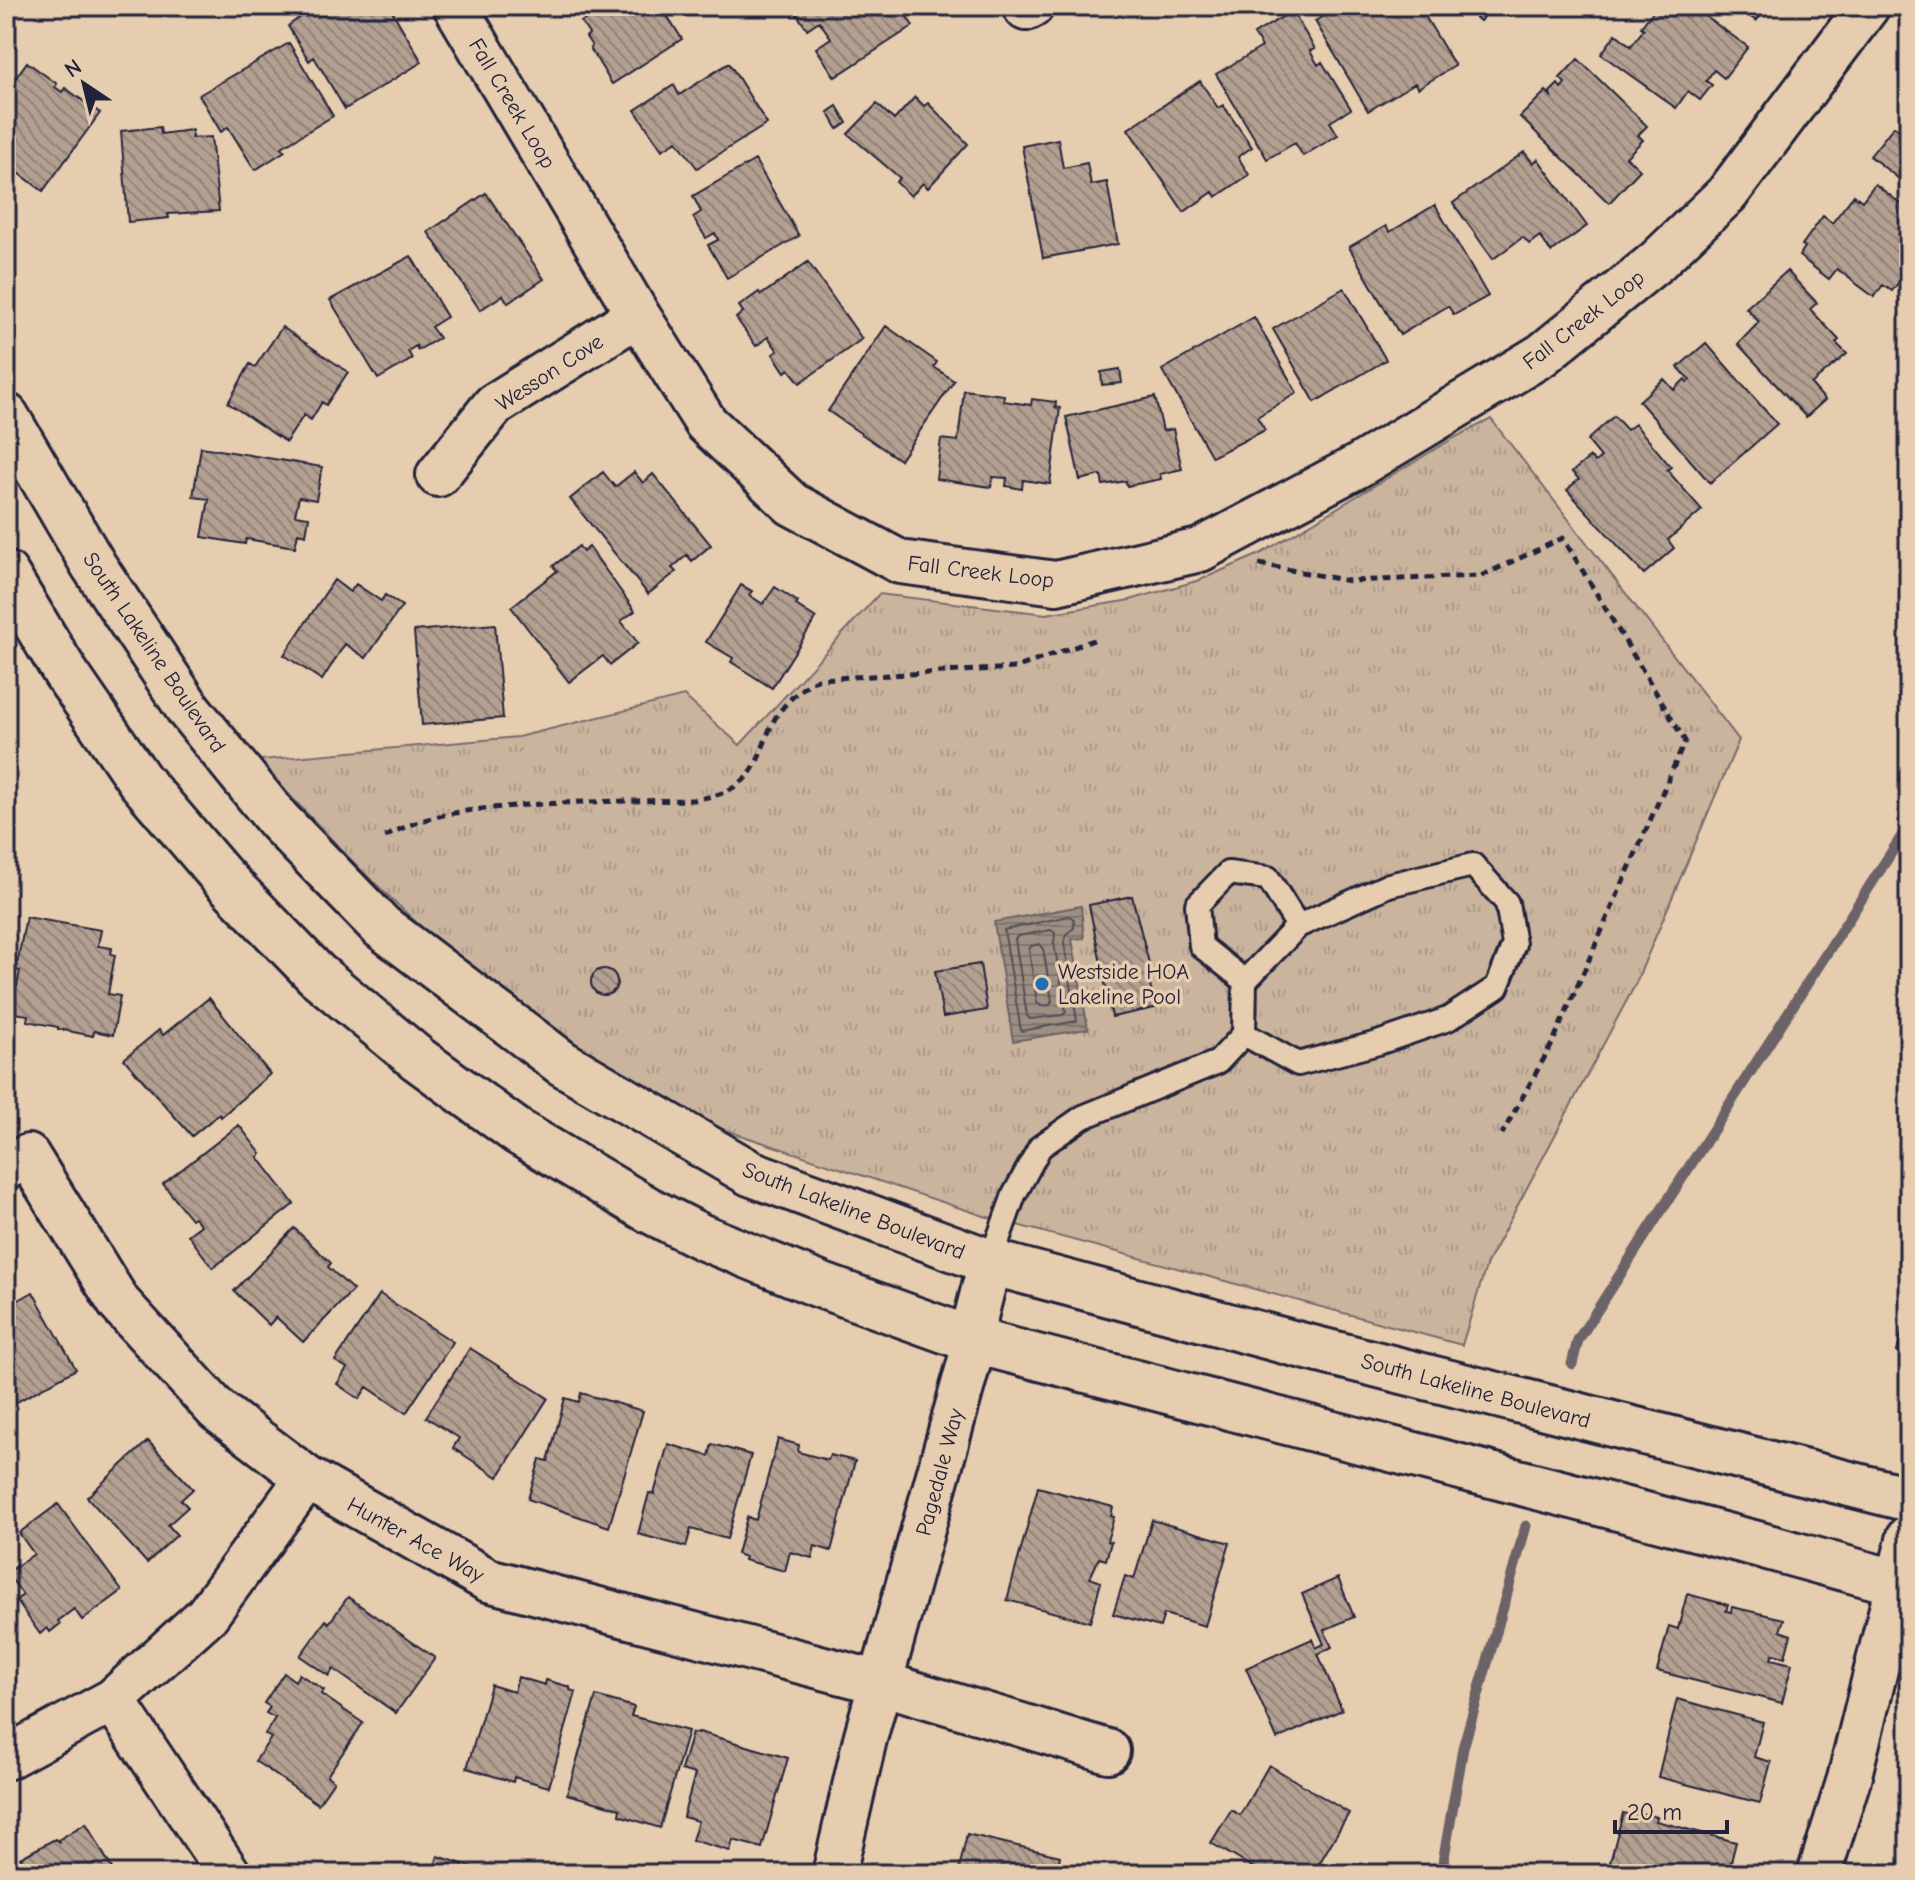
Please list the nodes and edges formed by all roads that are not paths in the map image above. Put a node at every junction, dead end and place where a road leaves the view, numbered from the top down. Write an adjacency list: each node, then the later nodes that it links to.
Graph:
1 (455, 6): 5 (street, Fall Creek Loop)
2 (1024, 6): 3 (street)
3 (1032, 6)
4 (1868, 6): 5 (street, Fall Creek Loop)
5 (638, 315): 7 (street, Wesson Cove)
6 (6, 416): 13 (main road, South Lakeline Boulevard)
7 (438, 475)
8 (6, 574): 14 (main road)
9 (1298, 926): 10 (lane); 10 (lane); 11 (lane)
10 (1245, 981): 11 (lane)
11 (1244, 1034): 13 (lane)
12 (6, 1168): 15 (street, Hunter Ace Way)
13 (990, 1262): 14 (street, Pagedale Way); 16 (main road, South Lakeline Boulevard)
14 (975, 1341): 18 (main road); 19 (street, Pagedale Way)
15 (307, 1478): 19 (street, Hunter Ace Way); 20 (street)
16 (1909, 1499)
17 (1909, 1536): 18 (street)
18 (1902, 1585): 23 (street)
19 (881, 1683): 21 (street, Hunter Ace Way); 25 (street, Pagedale Way)
20 (113, 1700): 22 (street); 24 (street)
21 (1108, 1751)
22 (6, 1758)
23 (1828, 1872)
24 (229, 1874)
25 (834, 1874)

